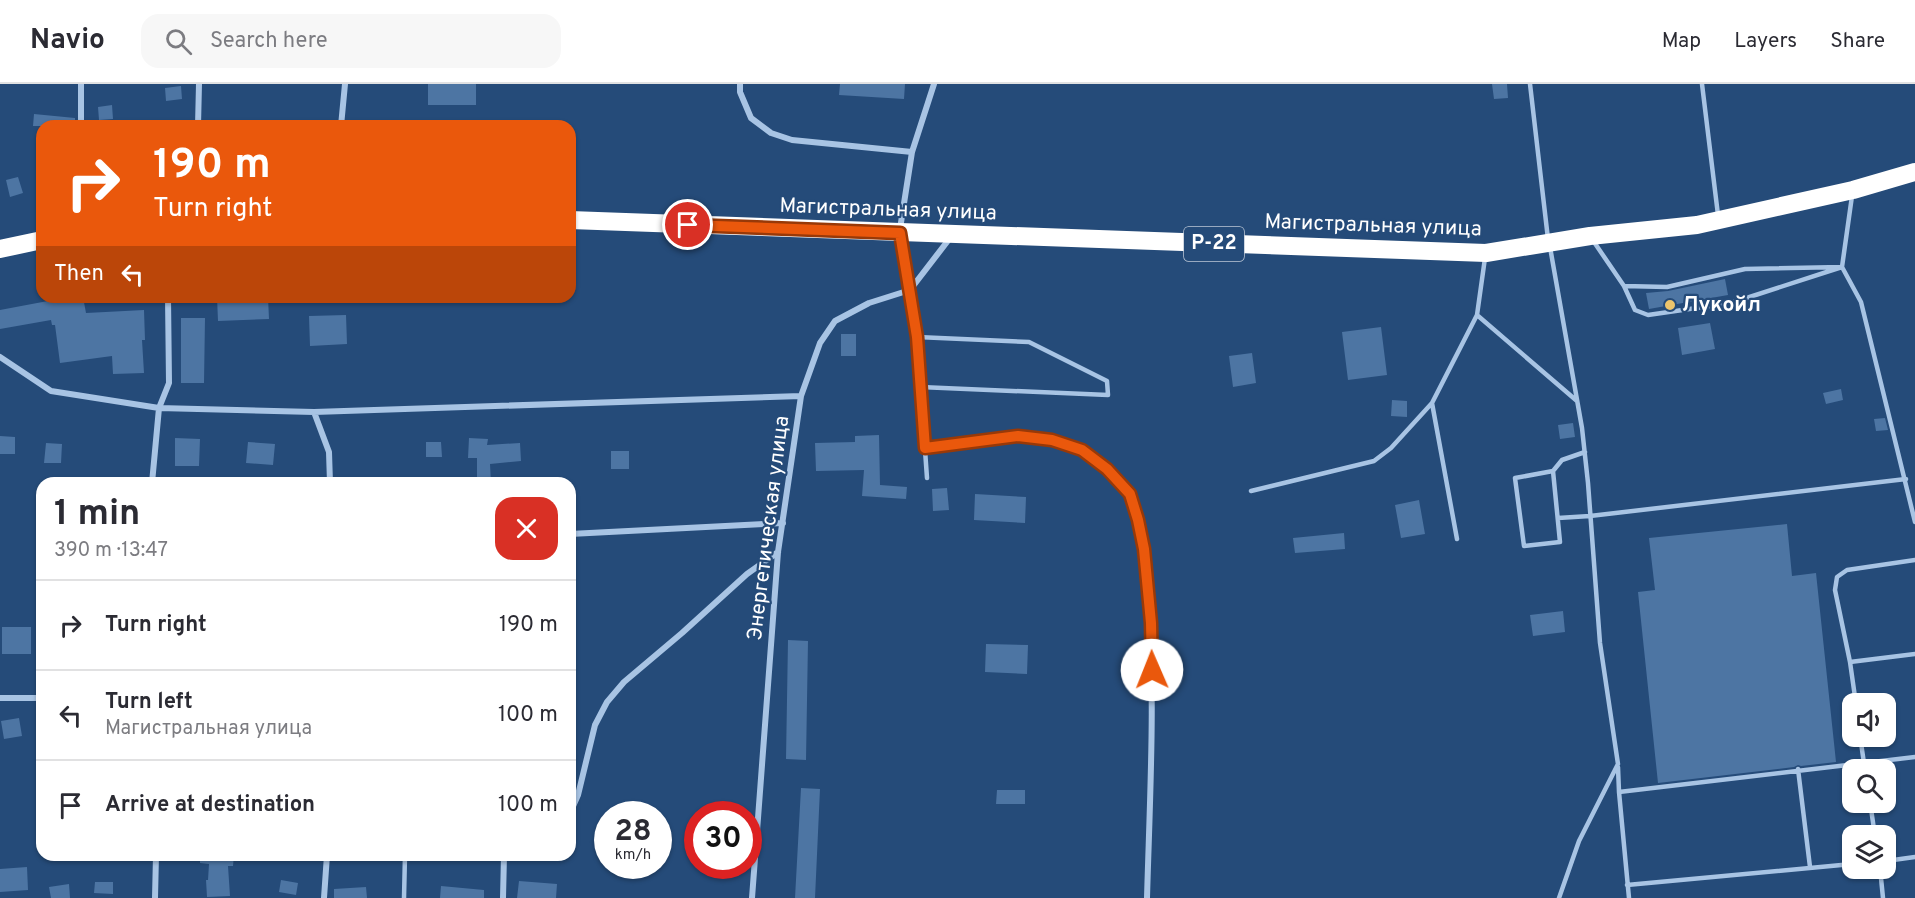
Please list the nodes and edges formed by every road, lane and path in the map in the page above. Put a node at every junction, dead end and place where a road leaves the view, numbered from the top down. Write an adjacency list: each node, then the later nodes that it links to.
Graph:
1 (81, 84): 8 (street)
2 (199, 84): 9 (street)
3 (345, 84): 10 (street)
4 (740, 84): 11 (street)
5 (934, 84): 11 (street)
6 (1530, 84): 20 (lane)
7 (1702, 84): 15 (lane)
8 (81, 120)
9 (198, 120)
10 (342, 120)
11 (912, 152): 16 (street)
12 (1915, 172): 13 (highway, Магистральная улица / Р-22)
13 (1853, 190): 15 (highway, Магистральная улица / Р-22); 23 (lane)
14 (576, 220): 16 (highway, Магистральная улица / Р-22)
15 (1719, 220): 18 (highway, Магистральная улица / Р-22)
16 (900, 233): 17 (highway, Магистральная улица / Р-22); 25 (lane)
17 (952, 235): 22 (highway, Магистральная улица / Р-22); 25 (street)
18 (1590, 236): 20 (highway, Магистральная улица / Р-22); 24 (lane)
19 (36, 241): 21 (highway)
20 (1549, 244): 22 (highway, Магистральная улица / Р-22); 32 (lane)
21 (0, 249)
22 (1486, 253): 27 (lane)
23 (1842, 267): 24 (lane); 24 (lane); 42 (lane)
24 (1624, 286)
25 (910, 290): 28 (lane); 31 (street, Энергетическая улица)
26 (168, 303): 34 (street)
27 (1477, 315): 32 (lane); 33 (lane)
28 (917, 337): 30 (lane); 30 (lane)
29 (0, 357): 34 (street)
30 (920, 387): 36 (lane)
31 (801, 396): 35 (street); 47 (street, Энергетическая улица)
32 (1578, 402): 37 (lane)
33 (1432, 403): 43 (lane); 49 (lane)
34 (159, 408): 35 (street); 39 (street)
35 (314, 412): 40 (street)
36 (925, 448): 41 (lane); 79 (street)
37 (1585, 452): 38 (lane); 44 (lane)
38 (1553, 471): 45 (lane); 45 (lane)
39 (153, 477)
40 (330, 477)
41 (927, 478)
42 (1906, 479): 44 (lane); 46 (lane)
43 (1251, 491)
44 (1590, 516): 45 (lane); 59 (lane)
45 (1558, 518)
46 (1915, 522)
47 (783, 523): 48 (street); 50 (street, Энергетическая улица)
48 (576, 534)
49 (1457, 539)
50 (778, 552): 63 (street); 78 (street, Энергетическая улица)
51 (1915, 560): 53 (lane)
52 (1915, 654): 53 (lane)
53 (1850, 662): 54 (lane)
54 (1854, 693)
55 (0, 698): 56 (street)
56 (36, 698)
57 (1915, 757): 58 (lane)
58 (1896, 759)
59 (1618, 764): 62 (lane); 80 (lane)
60 (1842, 765): 61 (lane)
61 (1798, 770): 62 (lane); 71 (lane)
62 (1619, 792): 73 (lane)
63 (576, 800)
64 (1915, 857): 65 (lane)
65 (1896, 860)
66 (156, 861): 74 (street)
67 (327, 861): 75 (street)
68 (405, 861): 76 (lane)
69 (504, 861): 77 (street)
70 (1842, 865): 71 (lane)
71 (1810, 867): 73 (lane)
72 (1881, 879): 82 (lane)
73 (1627, 885): 81 (lane)
74 (155, 898)
75 (324, 898)
76 (404, 898)
77 (503, 898)
78 (752, 898)
79 (1147, 898)
80 (1558, 898)
81 (1629, 898)
82 (1883, 898)

